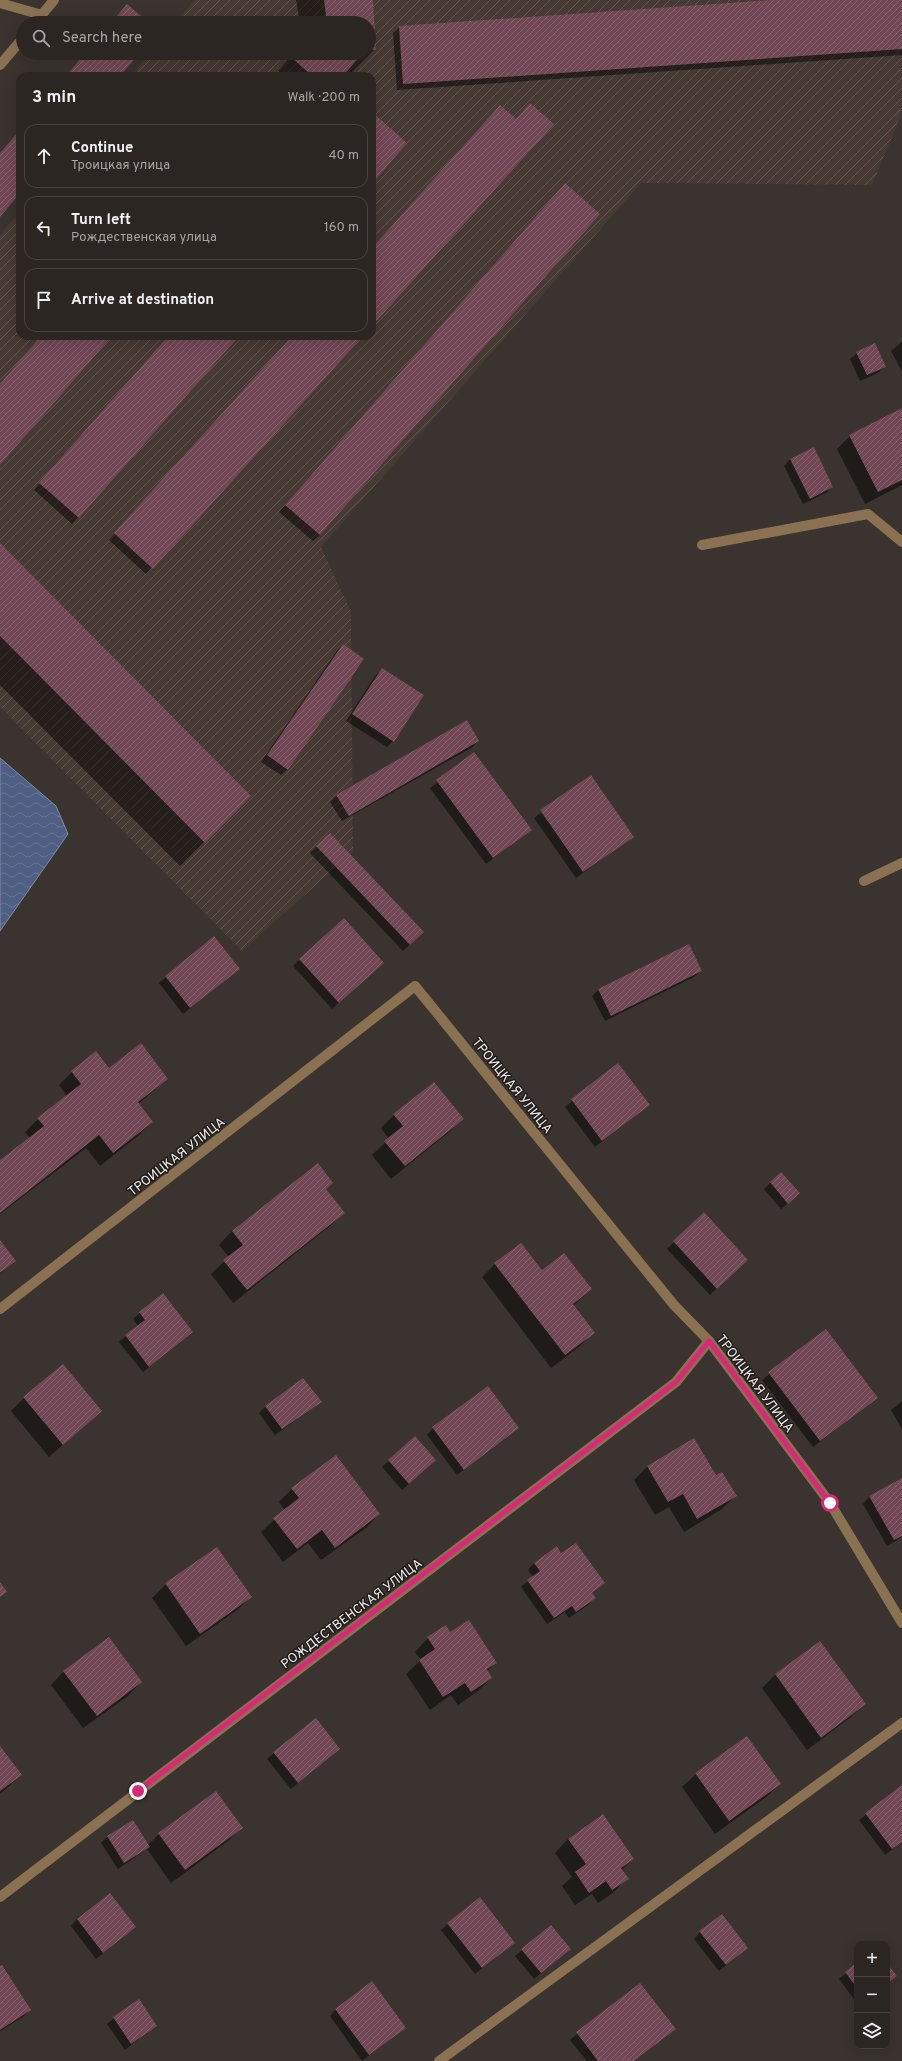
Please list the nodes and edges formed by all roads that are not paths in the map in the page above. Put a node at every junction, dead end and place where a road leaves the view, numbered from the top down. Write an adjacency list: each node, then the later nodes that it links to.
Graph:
1 (54, 0): 3 (street)
2 (0, 3): 3 (street)
3 (42, 15)
4 (16, 46): 5 (street)
5 (0, 65)
6 (902, 542): 7 (street)
7 (702, 545)
8 (902, 862): 9 (street)
9 (864, 881)
10 (0, 1309): 11 (street, ТРОИЦКАЯ УЛИЦА)
11 (709, 1341): 12 (street, ТРОИЦКАЯ УЛИЦА); 14 (street, РОЖДЕСТВЕНСКАЯ УЛИЦА)
12 (902, 1623)
13 (902, 1723): 15 (street)
14 (0, 1897)
15 (439, 2061)

